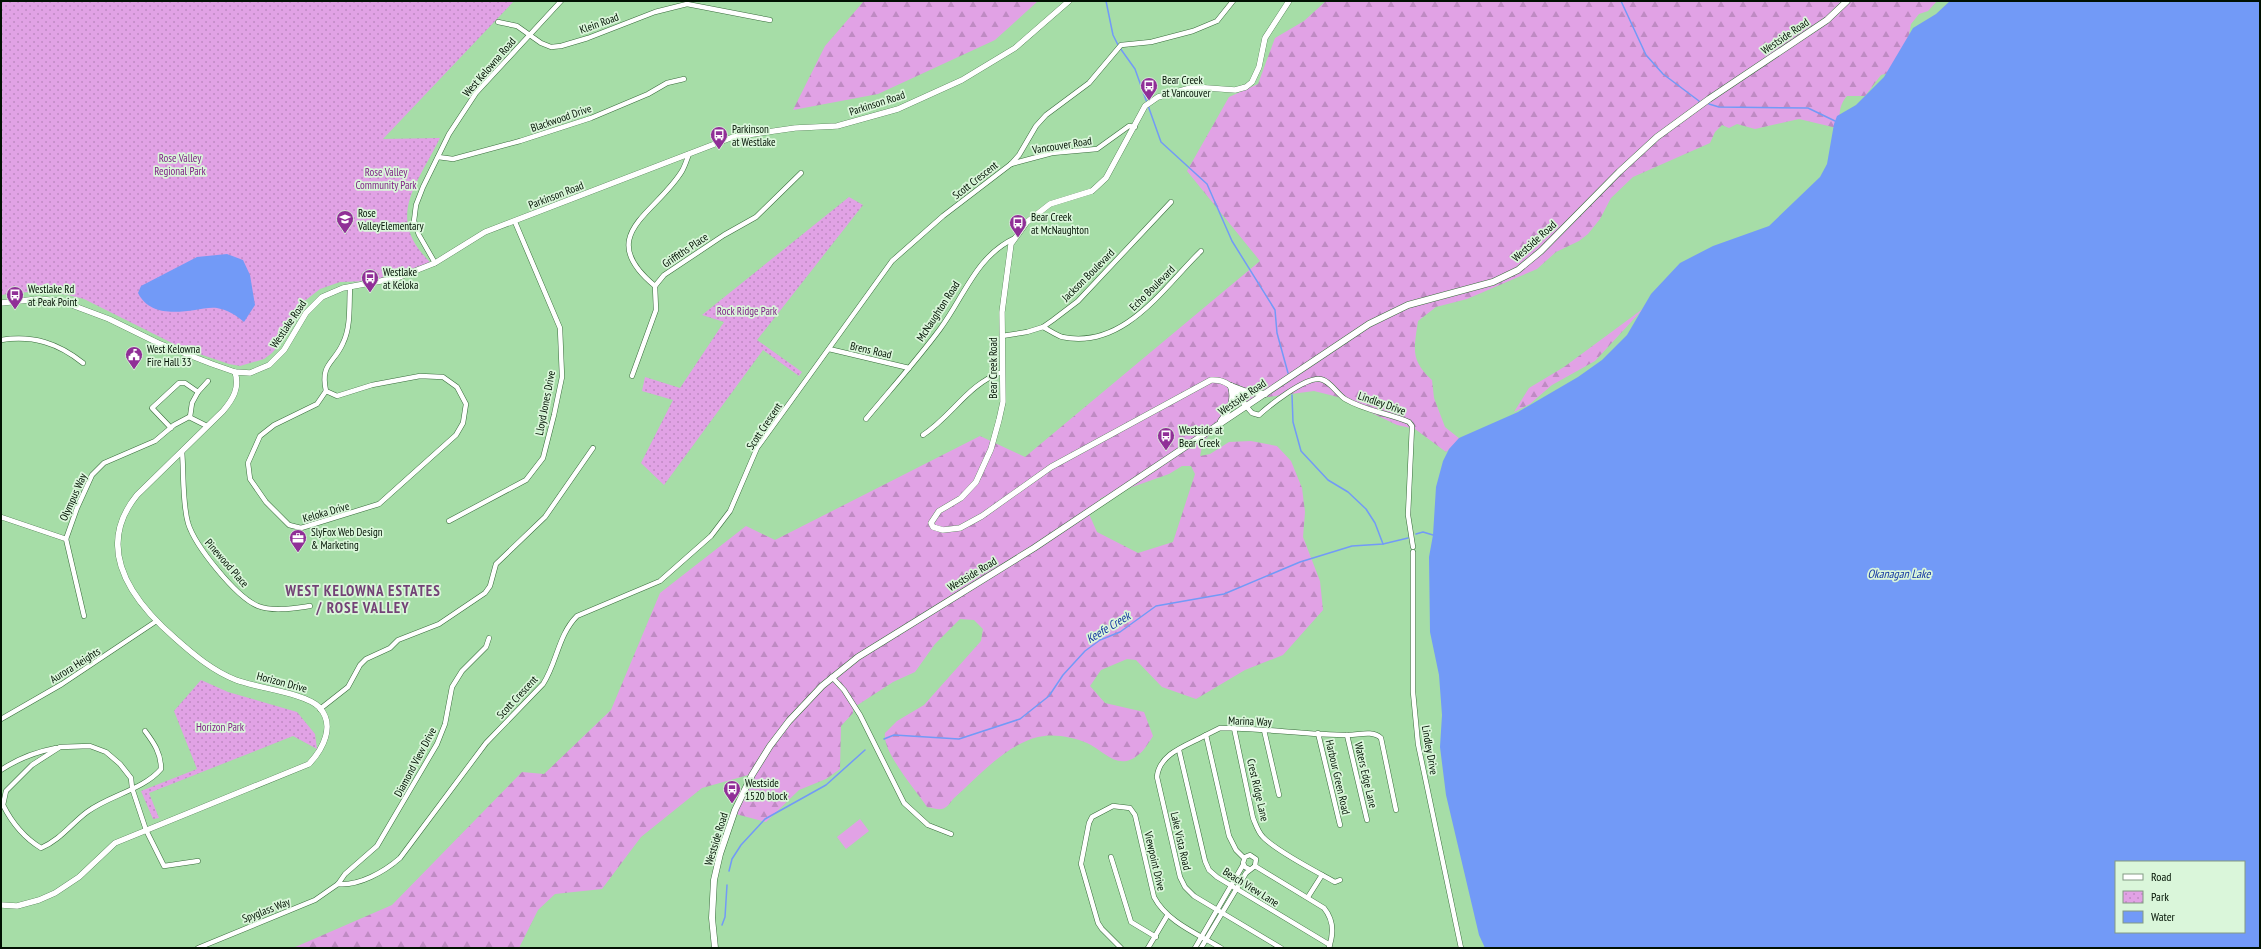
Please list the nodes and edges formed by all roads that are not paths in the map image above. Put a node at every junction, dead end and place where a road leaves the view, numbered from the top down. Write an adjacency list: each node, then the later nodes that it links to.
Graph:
1 (561, 1): 8 (street, West Kelowna Road)
2 (1069, 1): 11 (street, Parkinson Road)
3 (1233, 1): 13 (street, Scott Crescent)
4 (1288, 1): 10 (street, Bear Creek Road)
5 (1847, 1): 36 (main road, Westside Road)
6 (770, 20): 8 (street, Klein Road)
7 (498, 22): 8 (street, Klein Road)
8 (530, 34): 12 (street, West Kelowna Road)
9 (684, 79): 12 (street, Blackwood Drive)
10 (1135, 127): 13 (street, Vancouver Road); 17 (street, Bear Creek Road)
11 (689, 154): 16 (street, Parkinson Road); 20 (street)
12 (438, 157): 19 (street, West Kelowna Road)
13 (1010, 164): 26 (street, Scott Crescent)
14 (801, 173): 20 (street, Griffiths Place)
15 (1171, 202): 23 (street, Jackson Boulevard)
16 (515, 222): 19 (street, Parkinson Road); 47 (street, Lloyd Jones Drive)
17 (1015, 238): 24 (street, Bear Creek Road); 28 (street, McNaughton Road)
18 (1201, 251): 23 (street, Echo Boulevard)
19 (434, 263): 21 (street, Westlake Road)
20 (654, 286): 31 (street)
21 (350, 287): 29 (street, Westlake Road); 34 (street)
22 (1, 302): 29 (street, Westlake Road)
23 (1043, 327): 24 (street, Jackson Boulevard)
24 (1002, 336): 30 (street, Bear Creek Road)
25 (1, 340): 27 (street)
26 (829, 349): 28 (street, Brens Road); 80 (street, Scott Crescent)
27 (84, 363)
28 (909, 368): 39 (street, McNaughton Road)
29 (235, 372): 40 (street, Horizon Drive)
30 (1002, 372): 33 (street, Bear Creek Road); 43 (street)
31 (632, 376)
32 (208, 380): 35 (street)
33 (1231, 386): 36 (main road); 37 (street); 41 (main road)
34 (326, 391): 34 (street, Keloka Drive)
35 (198, 392): 38 (street); 42 (street)
36 (1265, 394): 37 (main road, Westside Road)
37 (1246, 406): 41 (main road, Westside Road); 98 (street, Lindley Drive)
38 (190, 417): 40 (street); 42 (street, Olympus Way)
39 (866, 419)
40 (208, 426): 45 (street, Horizon Drive)
41 (1218, 426): 53 (main road, Westside Road)
42 (171, 428): 48 (street, Olympus Way)
43 (923, 435)
44 (593, 448): 54 (street)
45 (182, 451): 49 (street, Pinewood Place); 51 (street, Horizon Drive)
46 (2, 517): 48 (street)
47 (449, 521)
48 (66, 539): 50 (street, Olympus Way)
49 (310, 606)
50 (84, 616)
51 (155, 622): 54 (street, Horizon Drive); 55 (street, Aurora Heights)
52 (489, 638): 80 (street, Diamond View Drive)
53 (832, 677): 71 (street); 91 (main road, Westside Road)
54 (320, 709): 70 (street)
55 (1, 719)
56 (1234, 728): 57 (street, Marina Way); 60 (street, Marina Way); 78 (street, Crest Ridge Lane)
57 (1264, 730): 59 (street, Marina Way); 66 (street)
58 (145, 731): 65 (street)
59 (1318, 733): 61 (street, Marina Way); 69 (street, Harbour Green Road)
60 (1206, 735): 63 (street, Lake Vista Road); 73 (street)
61 (1347, 735): 67 (street, Marina Way); 68 (street, Waters Edge Lane)
62 (60, 747): 64 (street); 65 (street); 65 (street)
63 (1179, 750): 81 (street, Beach View Lane); 84 (street, Lake Vista Road)
64 (1, 770)
65 (132, 788): 70 (street)
66 (1279, 795)
67 (1396, 810)
68 (1367, 820)
69 (1340, 825)
70 (146, 830): 74 (street); 83 (street)
71 (951, 834)
72 (1111, 857): 87 (street)
73 (1244, 858): 75 (street); 76 (street)
74 (198, 861)
75 (1243, 865): 77 (street); 81 (street)
76 (1255, 866): 77 (street); 82 (street)
77 (1249, 869): 81 (street)
78 (1322, 875): 79 (street, Crest Ridge Lane); 82 (street)
79 (1340, 880)
80 (338, 884): 90 (street, Spyglass Way)
81 (1234, 888): 84 (street); 89 (street, Beach View Lane)
82 (1308, 897): 89 (street)
83 (1, 905)
84 (1220, 911): 86 (street); 88 (street); 97 (street, Lake Vista Road)
85 (1167, 916): 86 (street, Viewpoint Drive); 87 (street); 92 (street, Viewpoint Drive)
86 (1202, 936): 88 (street, Viewpoint Drive); 94 (street)
87 (1156, 937): 93 (street)
88 (1206, 939): 95 (street); 96 (street, Viewpoint Drive)
89 (1329, 947)
90 (198, 948)
91 (715, 948)
92 (1121, 948)
93 (1148, 948)
94 (1195, 948)
95 (1201, 948)
96 (1221, 948)
97 (1281, 948)
98 (1461, 948)

